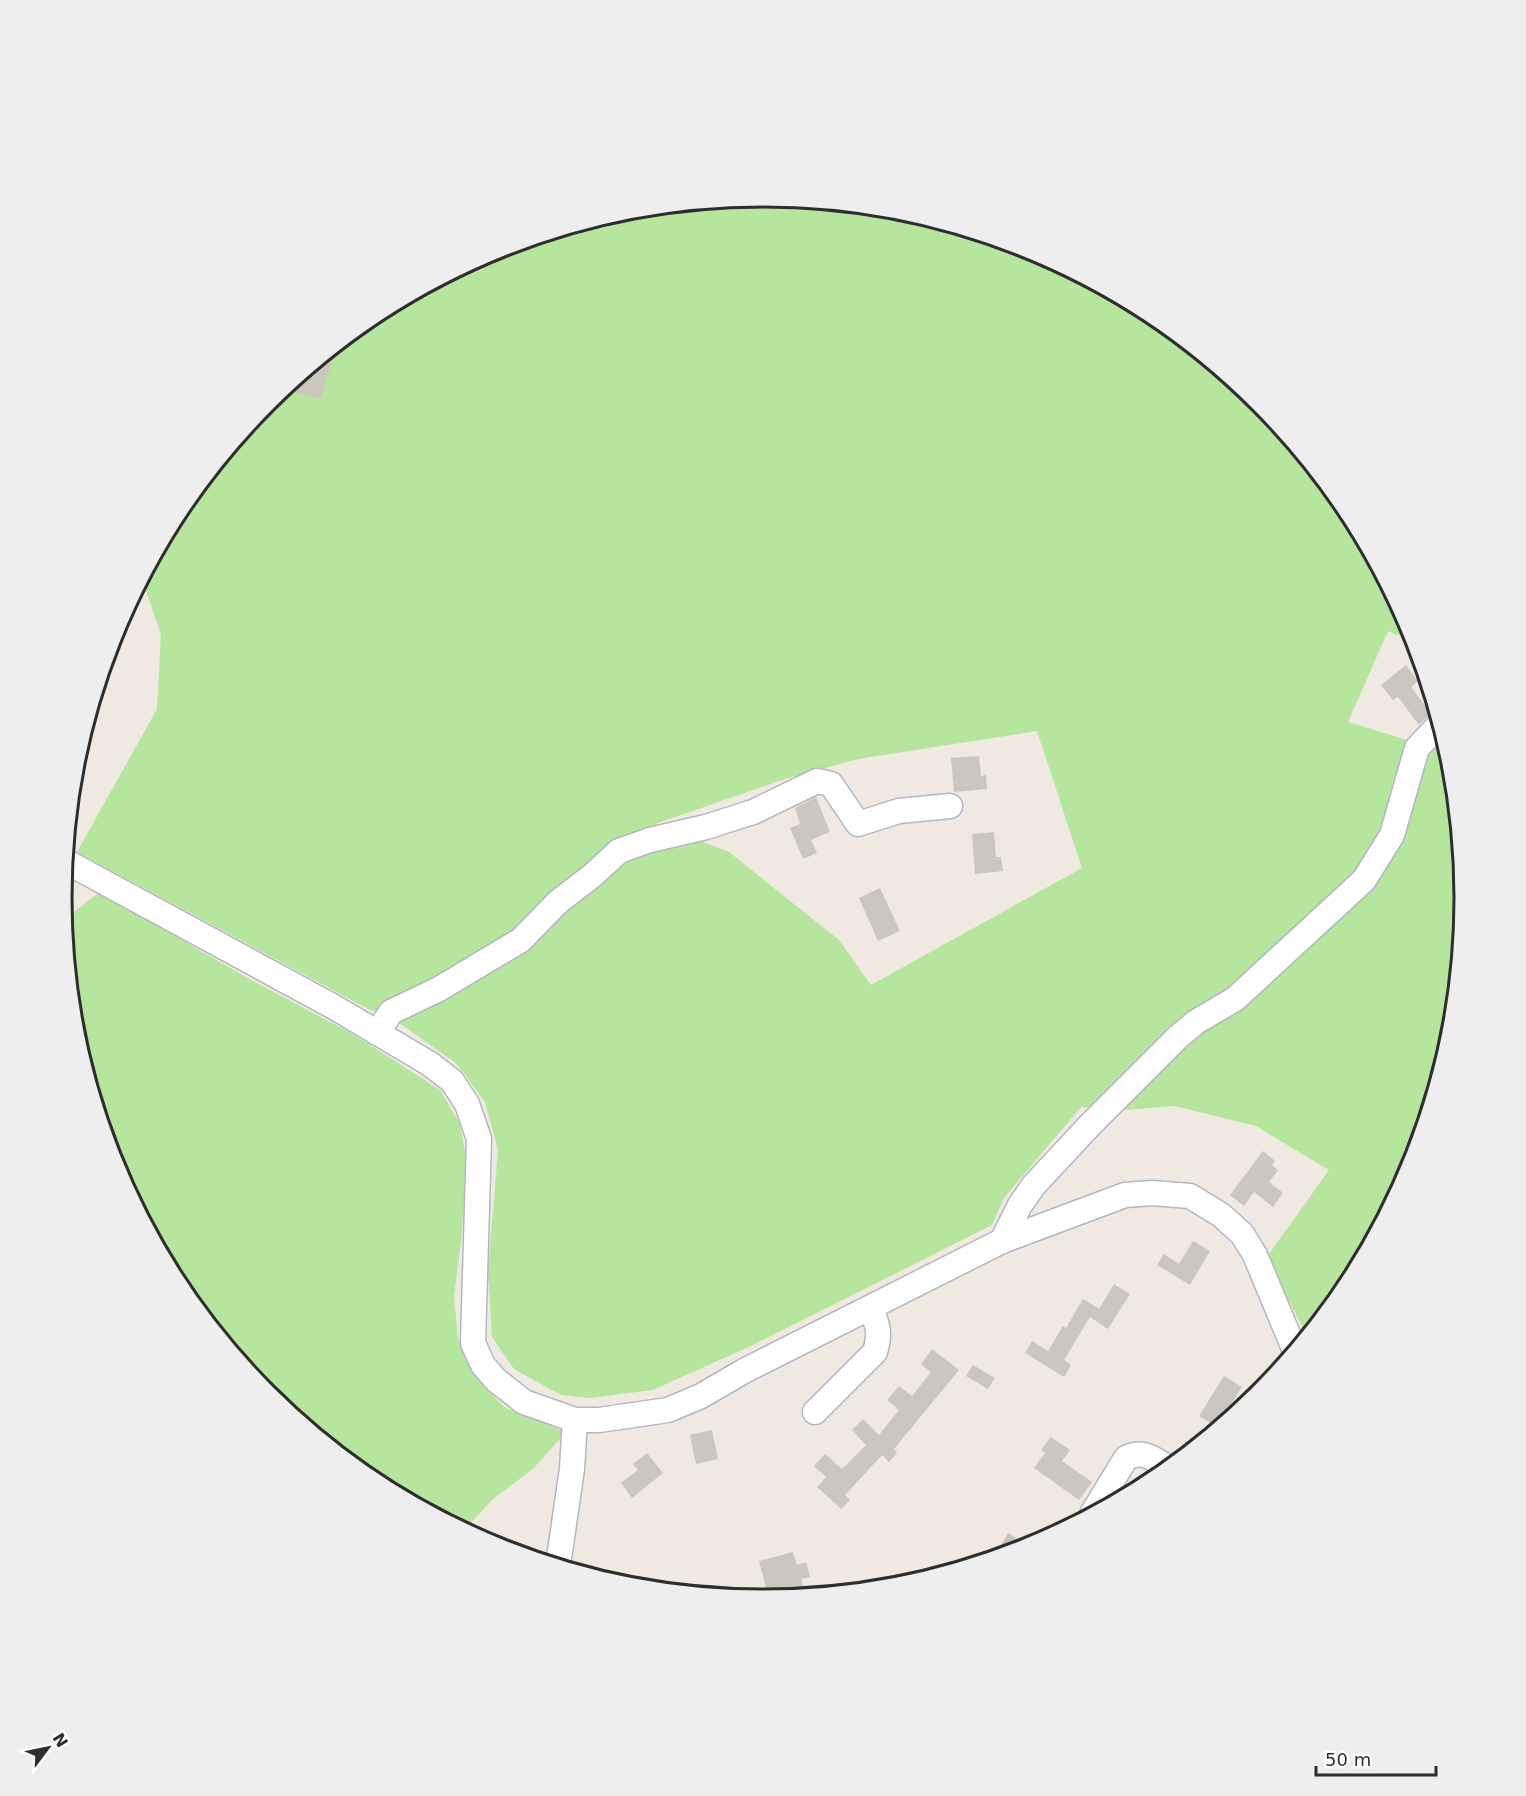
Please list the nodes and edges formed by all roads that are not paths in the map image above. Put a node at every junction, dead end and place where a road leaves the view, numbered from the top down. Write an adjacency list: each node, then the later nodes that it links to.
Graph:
1 (1433, 732): 5 (street)
2 (950, 806): 4 (street)
3 (73, 865): 4 (street)
4 (377, 1033): 9 (street)
5 (1002, 1242): 6 (street); 7 (street)
6 (870, 1309): 8 (street); 9 (street)
7 (1292, 1343)
8 (815, 1412)
9 (575, 1420): 12 (street)
10 (1160, 1463): 11 (street)
11 (1100, 1500)
12 (559, 1557)

